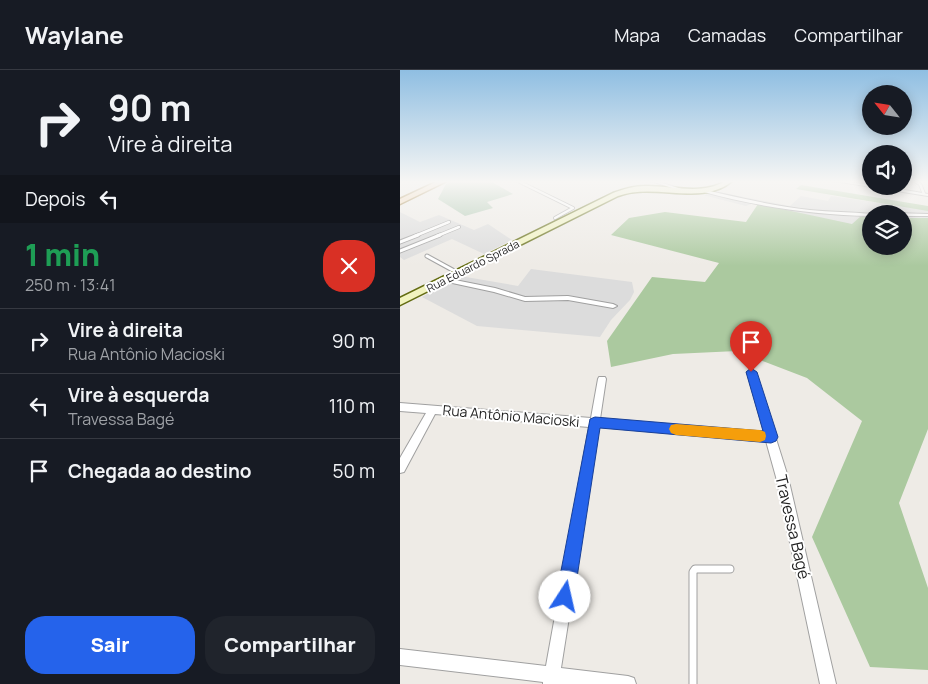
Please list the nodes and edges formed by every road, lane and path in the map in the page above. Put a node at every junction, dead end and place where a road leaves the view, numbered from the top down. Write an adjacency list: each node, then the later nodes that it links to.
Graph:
1 (570, 210): 7 (lane)
2 (585, 210): 13 (main road, Rua Eduardo Sprada)
3 (803, 210): 4 (street)
4 (862, 214)
5 (912, 215): 6 (street)
6 (928, 215)
7 (555, 218)
8 (449, 222): 10 (lane)
9 (459, 227): 11 (lane)
10 (400, 242)
11 (400, 251)
12 (427, 256): 13 (lane)
13 (458, 273): 14 (main road, Rua Eduardo Sprada)
14 (444, 280): 15 (main road, Rua Eduardo Sprada); 16 (street)
15 (400, 302)
16 (613, 306)
17 (751, 372): 22 (street, Travessa Bagé)
18 (602, 380): 21 (street)
19 (400, 407): 20 (street, Rua Antônio Macioski)
20 (433, 409): 21 (street, Rua Antônio Macioski); 23 (street)
21 (595, 422): 22 (street, Rua Antônio Macioski); 26 (street)
22 (771, 437): 29 (street, Travessa Bagé)
23 (400, 468)
24 (730, 569): 28 (lane)
25 (400, 657): 26 (street)
26 (551, 680): 27 (street)
27 (628, 684)
28 (693, 684)
29 (828, 684)

